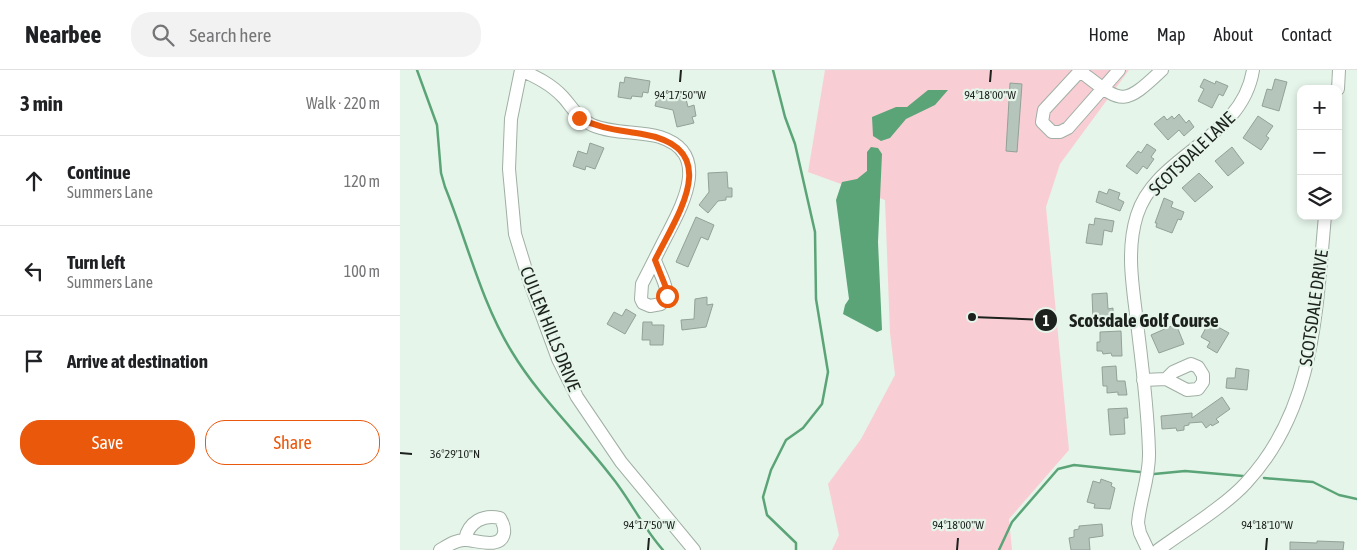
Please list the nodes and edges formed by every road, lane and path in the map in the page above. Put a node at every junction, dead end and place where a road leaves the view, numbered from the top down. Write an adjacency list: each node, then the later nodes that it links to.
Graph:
1 (521, 70): 10 (street); 15 (street, CULLEN HILLS DRIVE)
2 (1081, 70): 8 (street); 8 (street)
3 (1119, 70): 8 (street)
4 (1162, 70): 8 (street)
5 (1252, 70): 12 (street, SCOTSDALE LANE)
6 (1340, 70): 7 (street)
7 (1338, 85)
8 (1108, 92)
9 (1325, 220): 17 (street, SCOTSDALE DRIVE)
10 (655, 260)
11 (1166, 379): 12 (street)
12 (1143, 380): 16 (street, SCOTSDALE LANE)
13 (465, 539): 14 (street)
14 (440, 550)
15 (694, 550)
16 (1148, 550)
17 (1158, 550)

